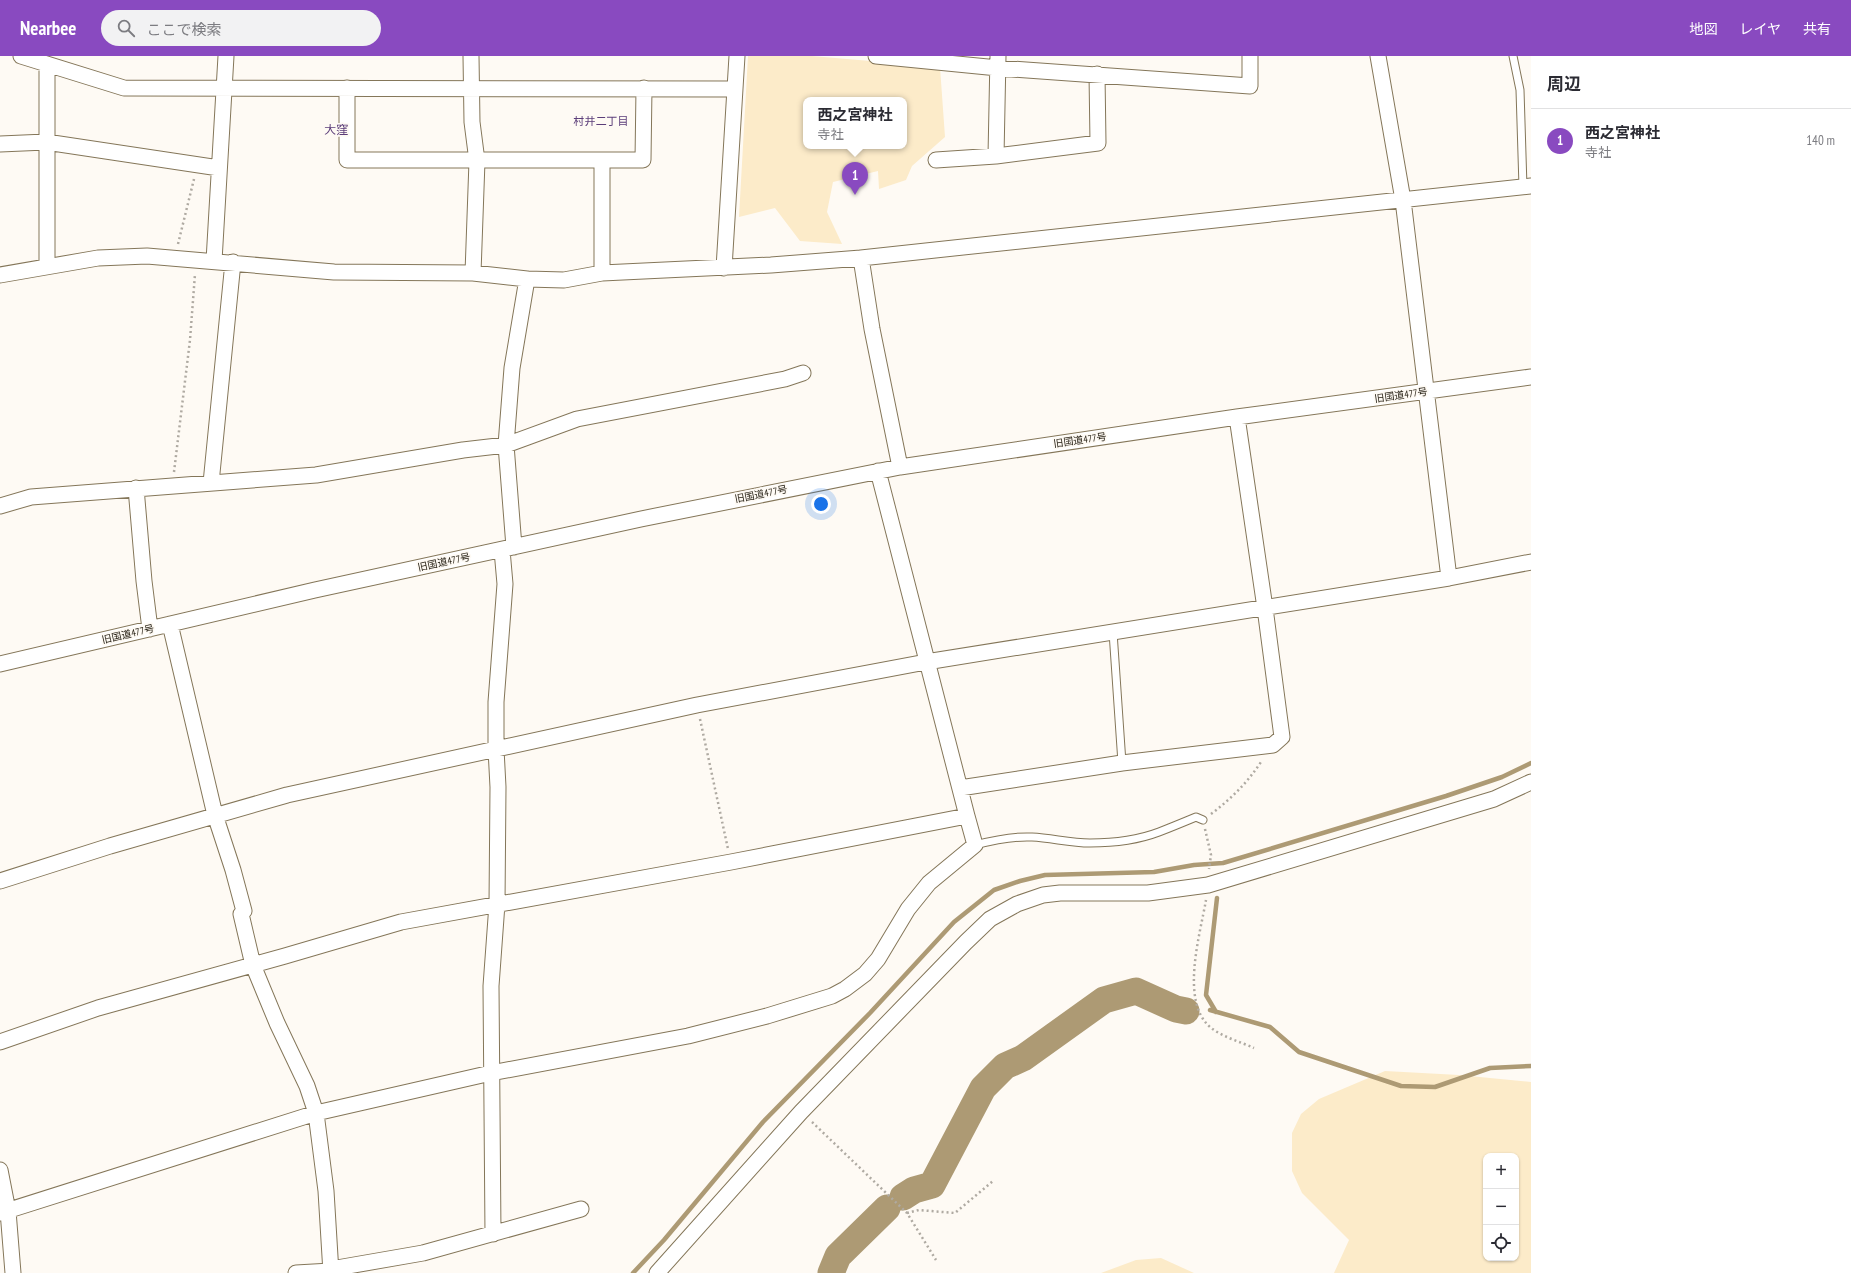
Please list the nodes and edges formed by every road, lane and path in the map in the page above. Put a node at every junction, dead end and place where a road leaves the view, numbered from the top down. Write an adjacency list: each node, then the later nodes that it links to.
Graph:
1 (21, 56): 10 (street)
2 (226, 56): 12 (street)
3 (472, 56): 14 (street)
4 (737, 56): 16 (street)
5 (876, 56): 9 (street)
6 (1250, 56): 11 (street)
7 (1378, 56): 26 (street)
8 (1513, 56): 25 (lane)
9 (998, 62): 11 (street); 19 (street)
10 (46, 64): 12 (street); 17 (street)
11 (1097, 74): 19 (street)
12 (224, 88): 13 (street); 24 (street)
13 (347, 88): 14 (street); 21 (street)
14 (471, 88): 15 (street); 21 (street)
15 (644, 88): 16 (street); 22 (street)
16 (734, 88): 33 (street)
17 (46, 142): 18 (street); 23 (street); 32 (street)
18 (0, 144)
19 (996, 156): 20 (street)
20 (936, 160)
21 (477, 161): 22 (street); 35 (street)
22 (602, 161): 34 (street)
23 (197, 165): 24 (street); 27 (path)
24 (219, 168): 30 (street)
25 (1527, 186): 26 (street)
26 (1403, 200): 28 (street); 40 (street)
27 (174, 258): 29 (street); 32 (street)
28 (861, 258): 33 (street); 43 (street)
29 (196, 260): 30 (street); 46 (path)
30 (214, 261): 31 (street)
31 (233, 262): 35 (street); 45 (street)
32 (46, 266): 36 (street)
33 (724, 268): 34 (street)
34 (602, 273): 37 (street)
35 (472, 274): 37 (street)
36 (0, 275)
37 (527, 279): 42 (street)
38 (803, 373): 42 (street)
39 (1531, 377): 40 (street, 旧国道477号)
40 (1427, 391): 41 (street, 旧国道477号); 51 (street)
41 (1237, 417): 43 (street, 旧国道477号); 52 (street)
42 (506, 445): 45 (street); 49 (street)
43 (900, 467): 44 (street, 旧国道477号)
44 (878, 471): 49 (street, 旧国道477号); 56 (street)
45 (211, 483): 46 (street)
46 (172, 486): 47 (street)
47 (136, 488): 48 (street); 54 (street)
48 (0, 506)
49 (508, 548): 53 (street, 旧国道477号); 60 (street)
50 (1531, 562): 51 (street)
51 (1449, 578): 52 (street)
52 (1265, 608): 55 (street); 59 (street)
53 (170, 624): 54 (street, 旧国道477号); 64 (street)
54 (150, 629): 57 (street, 旧国道477号)
55 (1113, 632): 56 (street); 61 (lane)
56 (926, 662): 58 (street); 63 (street)
57 (0, 664)
58 (697, 705): 60 (street); 68 (path)
59 (1273, 745): 61 (street); 66 (path)
60 (496, 748): 64 (street); 71 (street)
61 (1122, 763): 63 (street)
62 (1531, 782): 69 (street)
63 (960, 788): 65 (street)
64 (215, 815): 70 (street); 72 (street)
65 (967, 816): 67 (street); 68 (street)
66 (1203, 820): 67 (lane); 69 (path)
67 (975, 845): 75 (street)
68 (731, 862): 71 (street)
69 (1208, 879): 74 (path); 76 (street)
70 (0, 881)
71 (497, 904): 72 (street); 75 (street)
72 (253, 964): 73 (street); 77 (street)
73 (0, 1042)
74 (1254, 1048)
75 (491, 1073): 77 (street); 83 (street)
76 (801, 1112): 82 (path); 88 (street)
77 (316, 1113): 81 (street); 85 (street)
78 (0, 1170): 81 (street)
79 (993, 1181): 82 (path)
80 (581, 1209): 83 (street)
81 (4, 1212): 86 (street)
82 (908, 1213): 84 (path)
83 (493, 1234): 85 (street)
84 (936, 1260)
85 (331, 1271): 87 (street)
86 (13, 1273)
87 (296, 1273)
88 (657, 1273)

